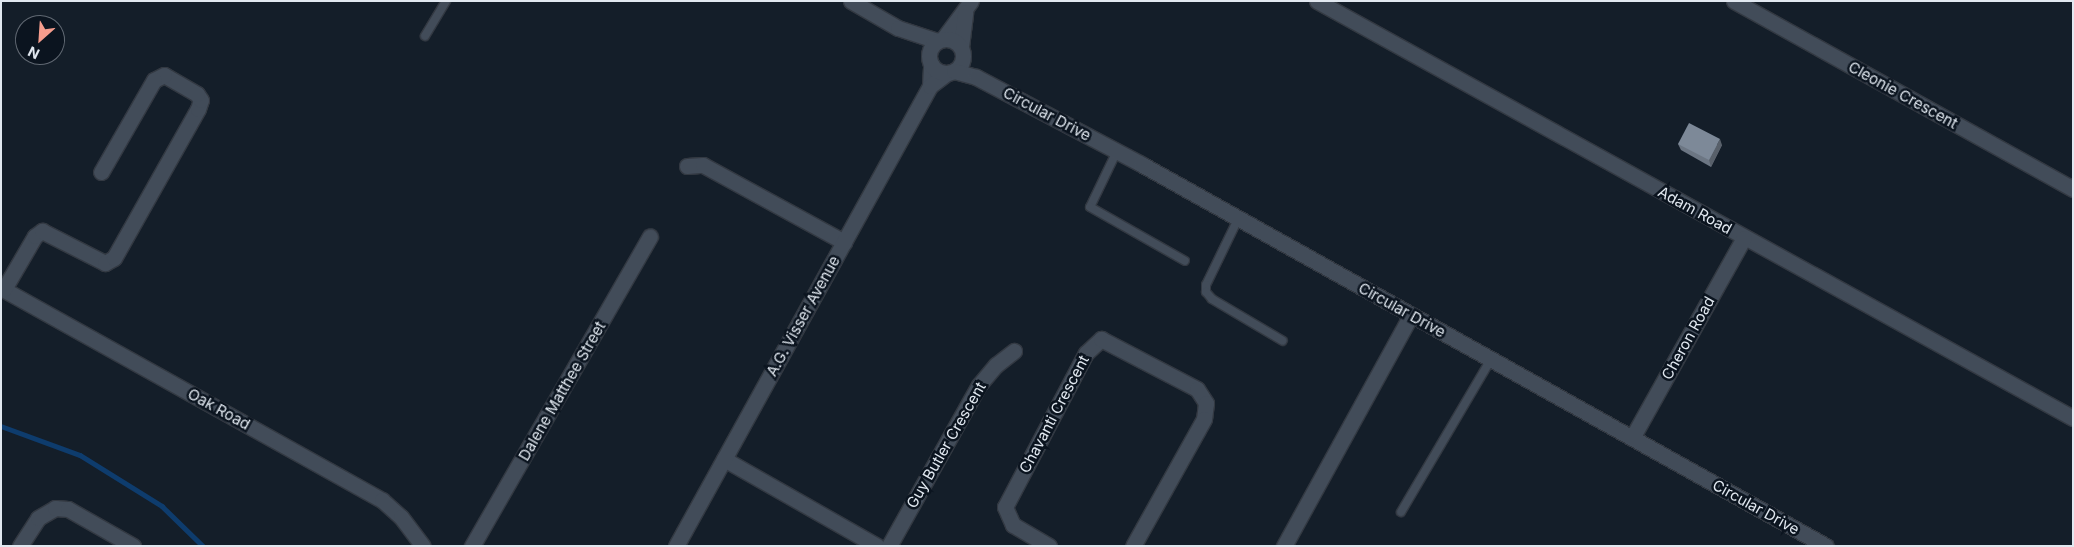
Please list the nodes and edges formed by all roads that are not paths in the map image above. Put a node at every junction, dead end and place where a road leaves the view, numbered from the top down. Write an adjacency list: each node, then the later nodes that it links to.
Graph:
1 (446, 1): 7 (lane)
2 (851, 1): 6 (street)
3 (1317, 1): 20 (street, Adam Road)
4 (1734, 1): 17 (street, Cleonie Crescent)
5 (968, 7): 8 (street); 9 (street)
6 (898, 28): 8 (street); 10 (street)
7 (425, 36)
8 (940, 40): 9 (street); 10 (street)
9 (962, 50): 11 (street); 12 (street)
10 (930, 61): 11 (street); 13 (street, A.G. Visser Avenue)
11 (950, 72): 12 (street, Circular Drive); 13 (street, A.G. Visser Avenue)
12 (976, 76): 14 (street, Circular Drive)
13 (930, 86): 21 (street, A.G. Visser Avenue)
14 (1116, 151): 18 (street, Circular Drive); 22 (lane)
15 (688, 166): 21 (street)
16 (101, 172): 23 (street)
17 (2073, 189)
18 (1238, 219): 24 (street, Circular Drive); 25 (lane)
19 (650, 236): 35 (street, Dalene Matthee Street)
20 (1744, 238): 28 (street, Adam Road); 29 (street, Cheron Road)
21 (844, 242): 30 (street, A.G. Visser Avenue)
22 (1185, 261)
23 (3, 288): 34 (street, Oak Road)
24 (1411, 315): 27 (street, Circular Drive); 41 (street)
25 (1283, 341)
26 (1014, 351): 38 (street, Guy Butler Crescent)
27 (1491, 359): 29 (street, Circular Drive); 31 (lane)
28 (2073, 417)
29 (1632, 438): 42 (street, Circular Drive)
30 (724, 459): 36 (street, A.G. Visser Avenue); 37 (street)
31 (1401, 512)
32 (20, 546): 33 (street)
33 (133, 546)
34 (424, 546)
35 (472, 546)
36 (676, 546)
37 (877, 546)
38 (889, 546)
39 (1049, 546): 40 (street, Chavanti Crescent)
40 (1133, 546)
41 (1284, 546)
42 (1826, 546)

